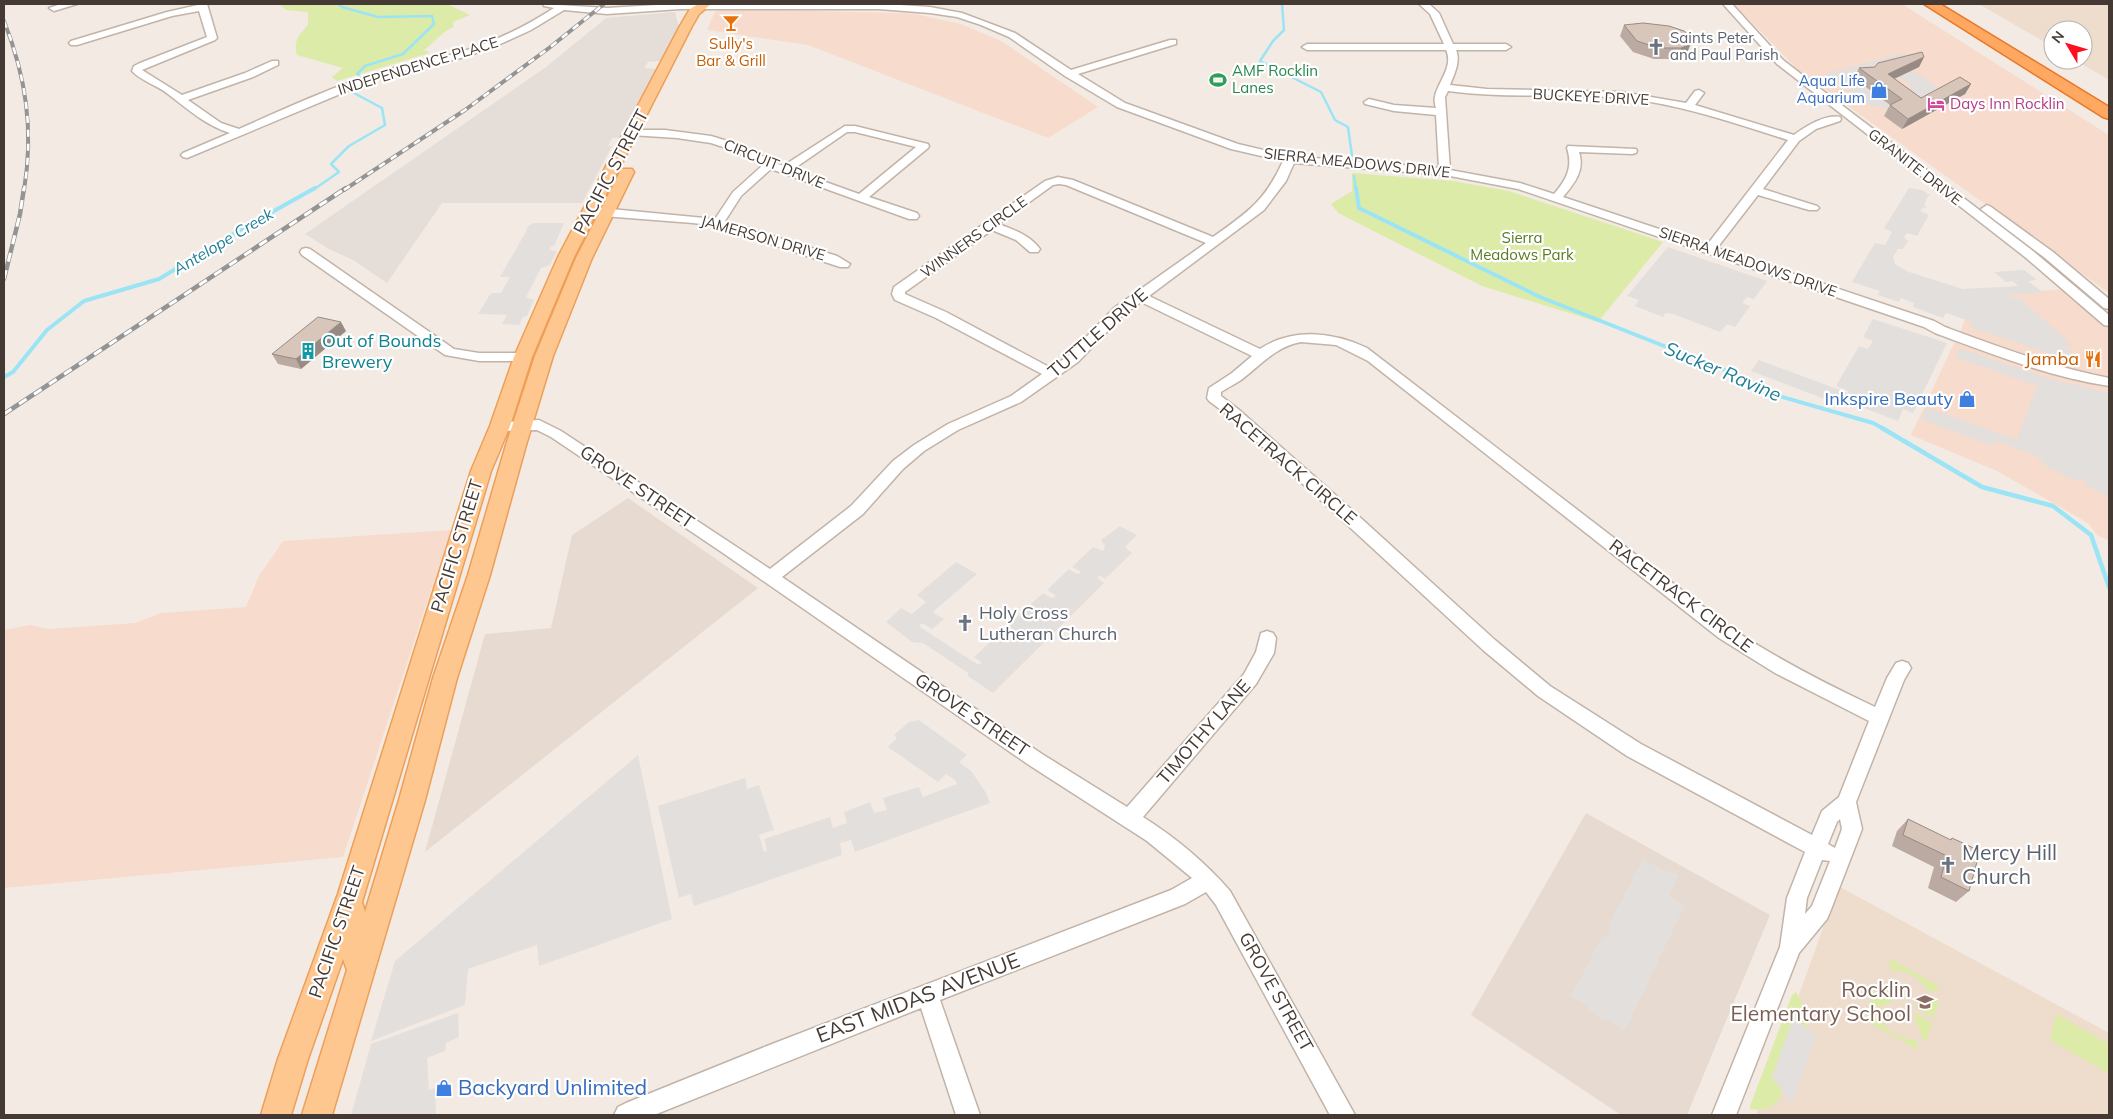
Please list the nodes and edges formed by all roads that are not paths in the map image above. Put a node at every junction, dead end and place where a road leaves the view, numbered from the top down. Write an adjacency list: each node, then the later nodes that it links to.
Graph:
1 (72, 4): 11 (street)
2 (548, 4): 10 (street, SIERRA MEADOWS DRIVE)
3 (1424, 4): 16 (street)
4 (1727, 4): 54 (street, GRANITE DRIVE)
5 (1931, 4): 28 (highway)
6 (1952, 4): 24 (highway)
7 (705, 5): 10 (street, SIERRA MEADOWS DRIVE); 12 (street, SIERRA MEADOWS DRIVE); 31 (main road, PACIFIC STREET)
8 (203, 6): 14 (street); 23 (street)
9 (969, 6): 12 (street)
10 (562, 7): 30 (street, INDEPENDENCE PLACE)
11 (54, 8)
12 (958, 15): 20 (street, SIERRA MEADOWS DRIVE)
13 (1173, 42): 20 (street)
14 (74, 43)
15 (1307, 46): 16 (street)
16 (1451, 47): 17 (street); 21 (street)
17 (1506, 47)
18 (1796, 62): 53 (street, GRANITE DRIVE)
19 (275, 63): 23 (street)
20 (1069, 74): 35 (street, SIERRA MEADOWS DRIVE)
21 (1442, 87): 26 (street, BUCKEYE DRIVE); 27 (street)
22 (1699, 93): 26 (street)
23 (181, 98): 30 (street)
24 (2109, 99)
25 (1369, 102): 27 (street)
26 (1688, 107): 32 (street, BUCKEYE DRIVE)
27 (1440, 112): 38 (street)
28 (2109, 114)
29 (1836, 119): 32 (street)
30 (239, 132): 34 (street, INDEPENDENCE PLACE)
31 (639, 133): 36 (street, CIRCUIT DRIVE); 43 (main road, PACIFIC STREET)
32 (1795, 139): 39 (street)
33 (1632, 151): 40 (street)
34 (187, 155)
35 (1290, 160): 38 (street, SIERRA MEADOWS DRIVE); 47 (street, TUTTLE DRIVE)
36 (770, 164): 37 (street, CIRCUIT DRIVE); 45 (street)
37 (784, 170): 41 (street, CIRCUIT DRIVE); 41 (street)
38 (1445, 172): 40 (street, SIERRA MEADOWS DRIVE)
39 (1756, 190): 42 (street); 49 (street)
40 (1557, 197): 49 (street, SIERRA MEADOWS DRIVE)
41 (860, 198): 44 (street, CIRCUIT DRIVE)
42 (1813, 208)
43 (599, 212): 45 (street, JAMERSON DRIVE); 58 (main road, PACIFIC STREET); 63 (main road, PACIFIC STREET)
44 (913, 216)
45 (718, 223): 51 (street, JAMERSON DRIVE)
46 (991, 225): 47 (street, WINNERS CIRCLE); 48 (street); 60 (street, WINNERS CIRCLE)
47 (1214, 242): 52 (street, TUTTLE DRIVE)
48 (1034, 249)
49 (1710, 249): 55 (street, SIERRA MEADOWS DRIVE)
50 (306, 252): 58 (street)
51 (844, 264)
52 (1139, 296): 57 (street); 60 (street, TUTTLE DRIVE)
53 (2109, 305)
54 (2109, 322)
55 (1929, 324): 56 (street, SIERRA MEADOWS DRIVE); 59 (street, SIERRA MEADOWS DRIVE)
56 (2009, 347): 59 (street); 61 (street, SIERRA MEADOWS DRIVE)
57 (1262, 355): 70 (street, RACETRACK CIRCLE); 74 (street, RACETRACK CIRCLE)
58 (523, 357): 63 (main road, PACIFIC STREET)
59 (2062, 373): 62 (street, SIERRA MEADOWS DRIVE)
60 (1052, 374): 66 (street, TUTTLE DRIVE)
61 (2109, 375)
62 (2109, 382)
63 (511, 426): 64 (main road, PACIFIC STREET); 65 (main road, PACIFIC STREET); 66 (street, GROVE STREET)
64 (465, 521): 65 (main road); 71 (main road, PACIFIC STREET)
65 (479, 575): 69 (main road, PACIFIC STREET)
66 (771, 577): 73 (street, GROVE STREET)
67 (1268, 638): 73 (street, TIMOTHY LANE)
68 (1902, 668): 70 (street)
69 (445, 678): 71 (main road); 78 (main road, PACIFIC STREET)
70 (1880, 718): 72 (street)
71 (400, 734): 76 (main road, PACIFIC STREET)
72 (1846, 802): 74 (street); 77 (street)
73 (1129, 819): 75 (street, GROVE STREET)
74 (1822, 851): 77 (street)
75 (1209, 880): 79 (street, EAST MIDAS AVENUE); 84 (street, GROVE STREET)
76 (350, 894): 78 (main road); 80 (main road, PACIFIC STREET)
77 (1791, 946): 85 (street)
78 (361, 970): 81 (main road, PACIFIC STREET)
79 (927, 994): 82 (street, EAST MIDAS AVENUE); 83 (street)
80 (276, 1115)
81 (317, 1115)
82 (626, 1115)
83 (968, 1115)
84 (1344, 1115)
85 (1724, 1115)

